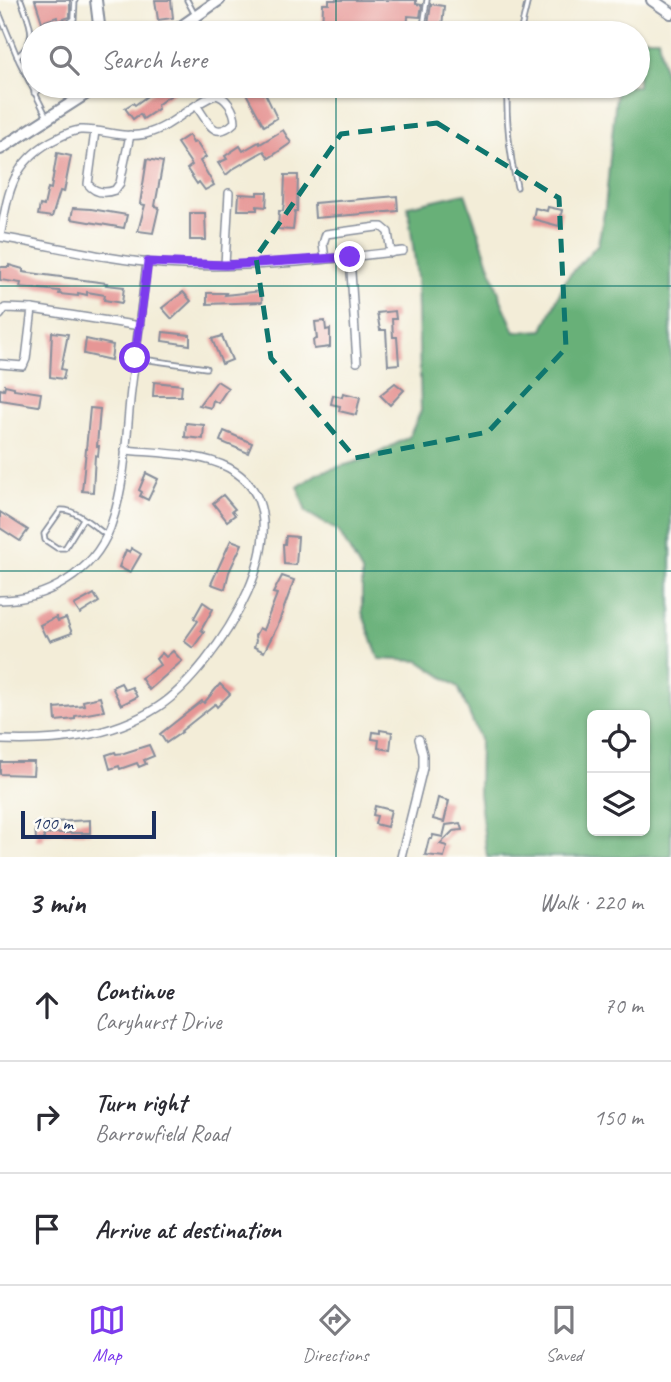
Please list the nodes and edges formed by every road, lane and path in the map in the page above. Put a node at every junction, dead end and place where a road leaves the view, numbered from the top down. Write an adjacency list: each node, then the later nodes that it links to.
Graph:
1 (21, 0): 12 (lane)
2 (75, 0): 13 (lane)
3 (96, 0): 14 (main road)
4 (187, 0): 11 (lane)
5 (219, 0): 11 (main road)
6 (427, 0): 16 (lane)
7 (528, 0): 17 (lane)
8 (652, 0): 9 (main road)
9 (671, 13)
10 (0, 15): 19 (lane)
11 (196, 16): 15 (main road)
12 (27, 21)
13 (71, 21)
14 (99, 21)
15 (189, 21)
16 (424, 21)
17 (523, 21)
18 (21, 53): 19 (lane)
19 (17, 57): 20 (lane)
20 (21, 65)
21 (36, 98): 27 (lane)
22 (80, 98): 27 (main road)
23 (208, 98): 26 (street)
24 (222, 98): 26 (street)
25 (507, 98): 31 (lane)
26 (196, 105): 29 (street)
27 (47, 119): 30 (main road)
28 (95, 131): 29 (street); 29 (street); 33 (street)
29 (130, 135)
30 (0, 149)
31 (517, 187)
32 (229, 193): 39 (street)
33 (0, 237): 38 (street)
34 (402, 251): 35 (street)
35 (391, 253): 36 (street); 37 (street)
36 (350, 257): 37 (street); 44 (street)
37 (325, 260): 39 (street)
38 (148, 262): 39 (street); 42 (street)
39 (225, 265)
40 (32, 309): 41 (street); 42 (street); 45 (street)
41 (0, 315)
42 (140, 326): 43 (street)
43 (135, 358): 46 (lane); 47 (street)
44 (357, 362)
45 (0, 364)
46 (206, 368)
47 (125, 450): 49 (street); 52 (street)
48 (83, 519): 48 (lane); 49 (lane)
49 (107, 535): 50 (street)
50 (0, 600)
51 (419, 738): 53 (street)
52 (0, 740)
53 (401, 857)

